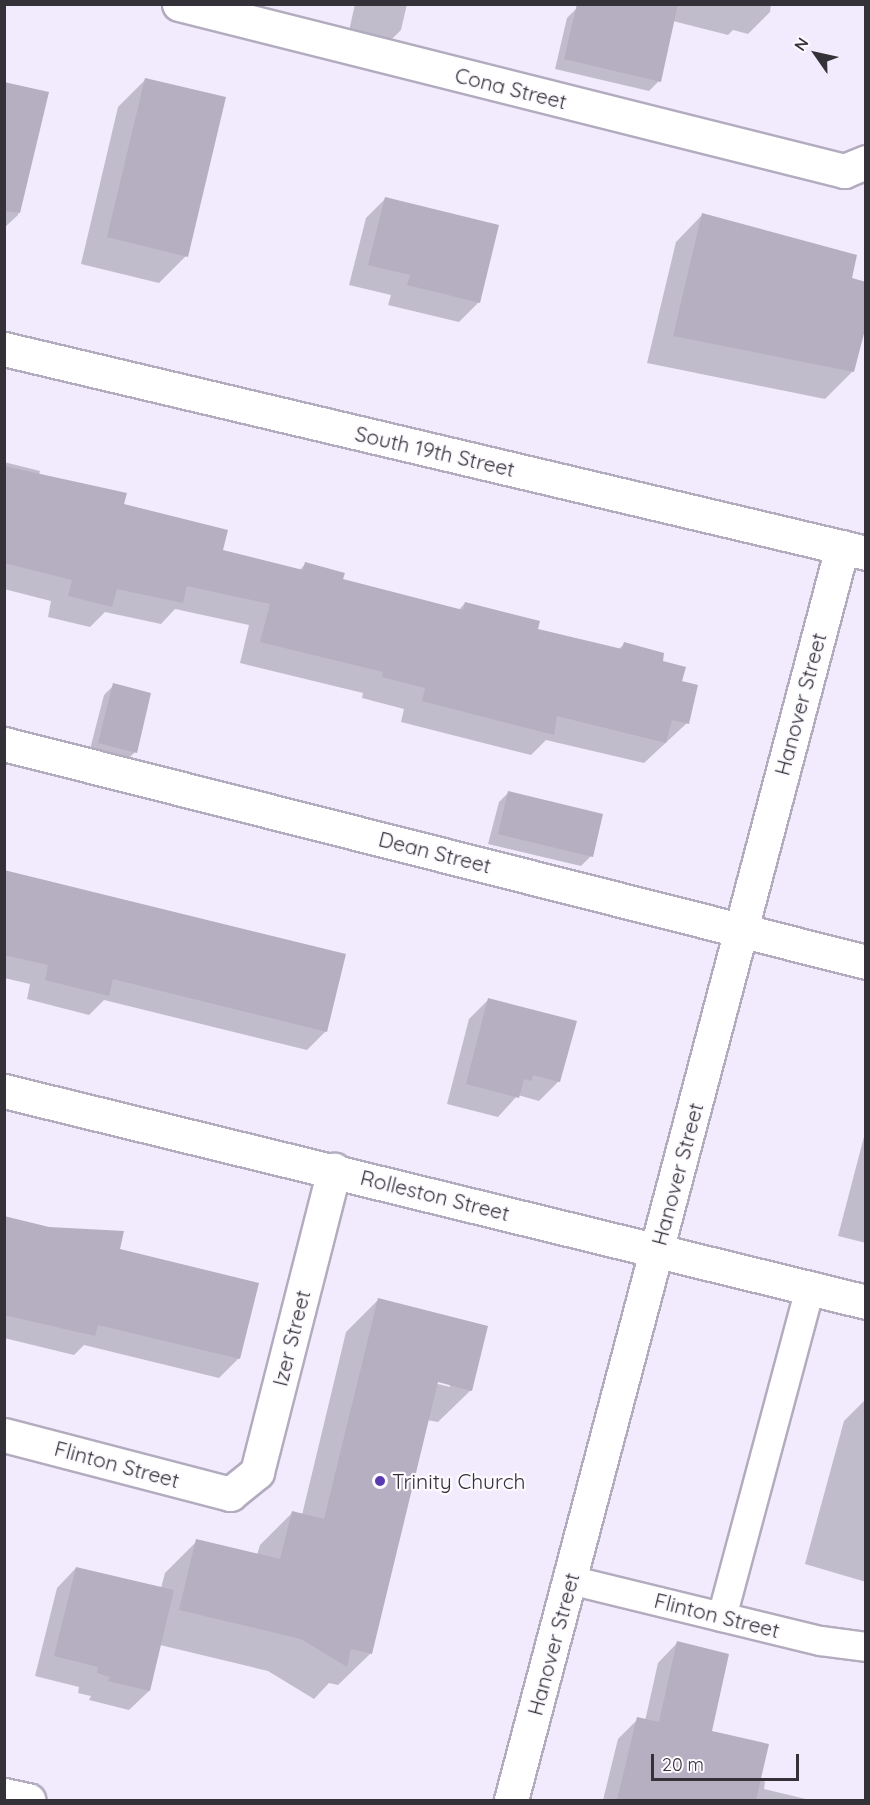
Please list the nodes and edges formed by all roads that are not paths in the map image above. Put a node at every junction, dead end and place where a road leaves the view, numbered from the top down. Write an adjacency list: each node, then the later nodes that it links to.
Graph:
1 (178, 4): 2 (street, Cona Street)
2 (855, 166)
3 (4, 349): 4 (street, South 19th Street)
4 (854, 550): 6 (street, Hanover Street)
5 (4, 744): 6 (street, Dean Street)
6 (741, 929): 7 (street, Dean Street); 10 (street, Hanover Street)
7 (866, 962)
8 (4, 1092): 9 (street, Rolleston Street)
9 (334, 1170): 10 (street, Rolleston Street); 14 (street, Izer Street)
10 (657, 1251): 11 (street, Rolleston Street); 15 (street, Hanover Street)
11 (810, 1289): 12 (street, Rolleston Street); 16 (lane)
12 (866, 1302)
13 (4, 1435): 14 (street, Flinton Street)
14 (230, 1494)
15 (570, 1580): 16 (lane, Flinton Street); 20 (street, Hanover Street)
16 (722, 1617): 17 (lane, Flinton Street)
17 (866, 1647)
18 (4, 1795): 19 (street)
19 (28, 1800)
20 (511, 1800)

